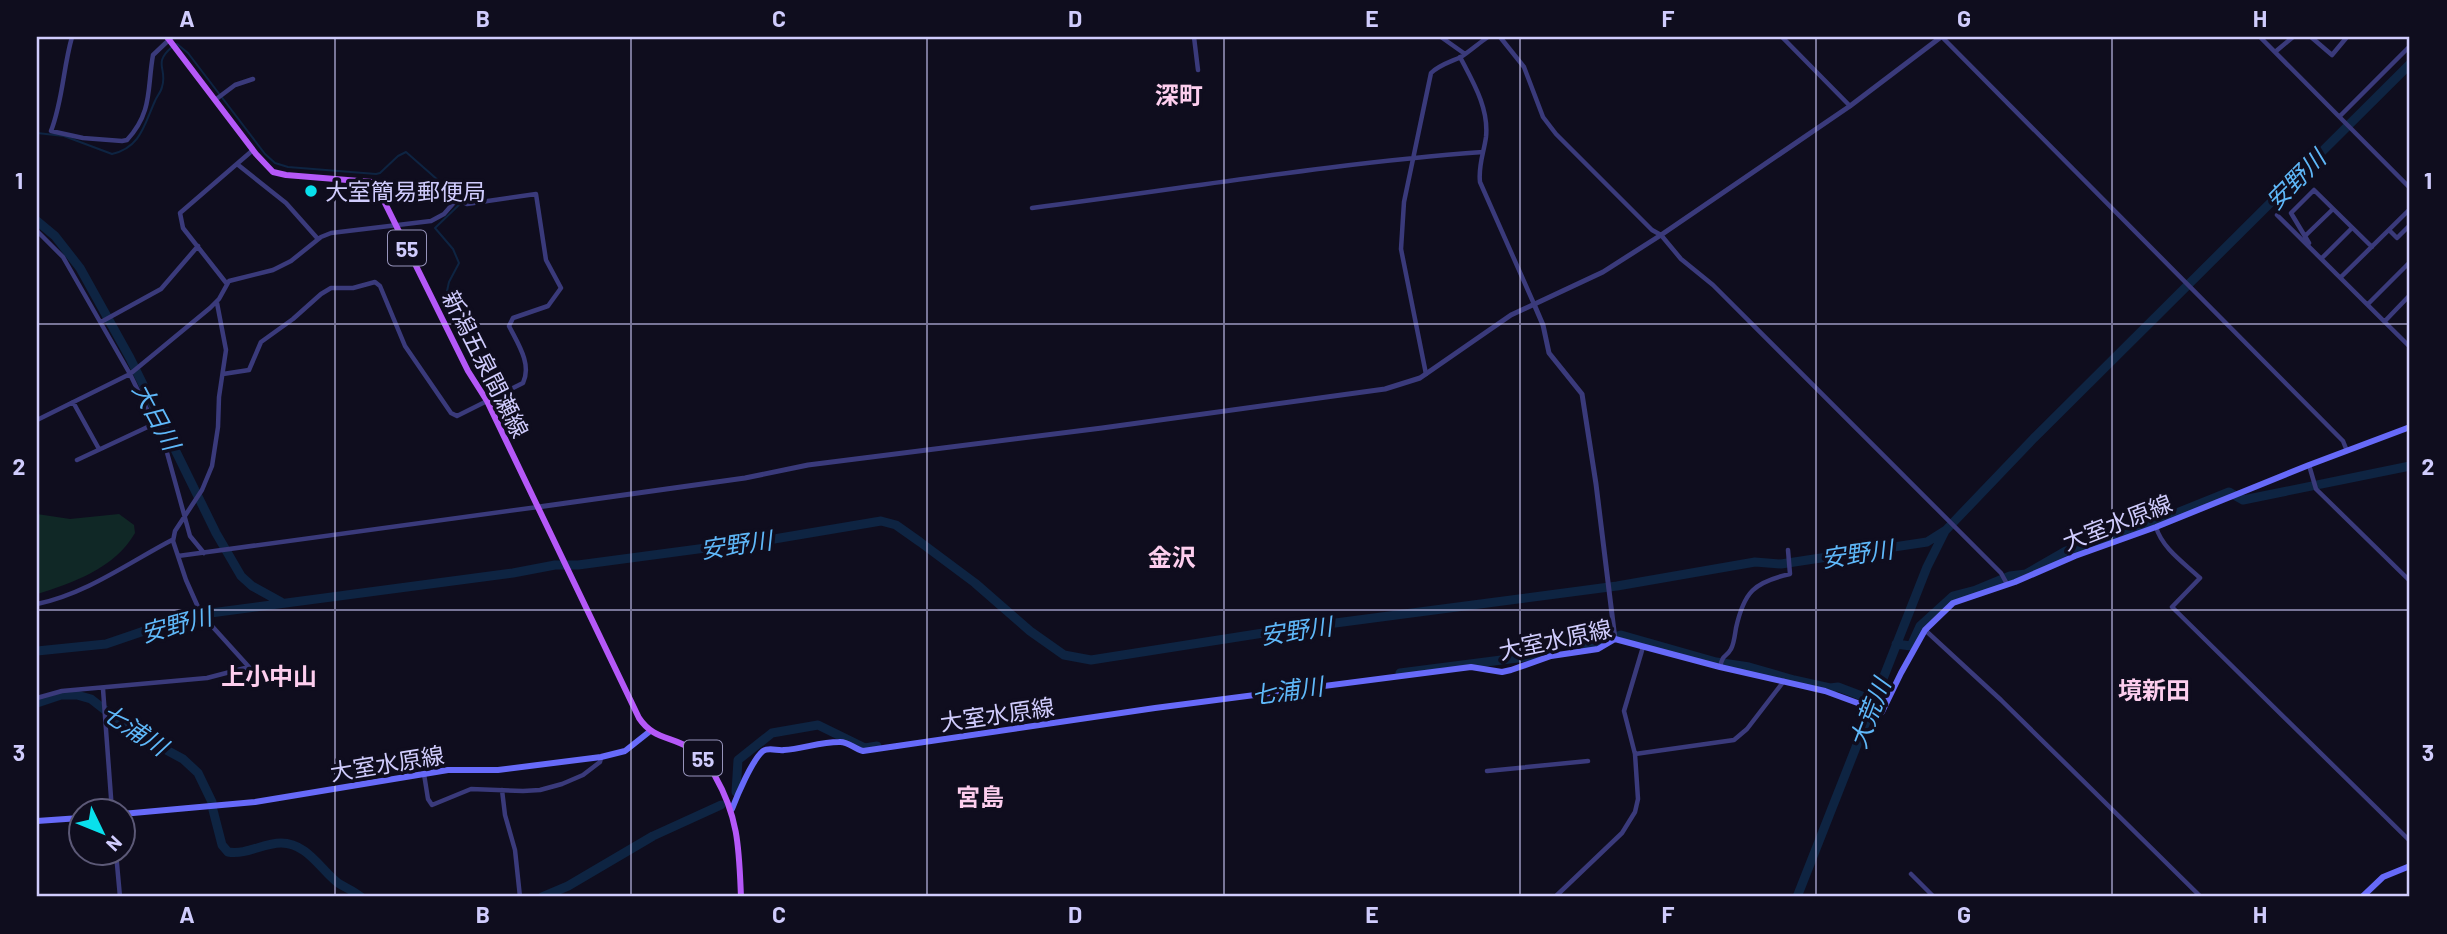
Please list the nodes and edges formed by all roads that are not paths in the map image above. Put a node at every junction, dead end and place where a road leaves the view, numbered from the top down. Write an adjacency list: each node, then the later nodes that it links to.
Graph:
1 (72, 37): 2 (street)
2 (169, 37): 18 (main road, 新潟五泉間瀬線 / 55)
3 (1194, 37): 16 (street)
4 (1441, 37): 15 (street)
5 (1488, 37): 15 (street)
6 (1500, 37): 35 (street)
7 (1782, 37): 19 (street)
8 (1942, 37): 19 (street); 63 (street)
9 (2260, 37): 14 (street)
10 (2293, 37): 14 (street)
11 (2311, 37): 12 (street)
12 (2347, 37)
13 (2410, 46): 20 (street)
14 (2275, 51): 20 (street)
15 (1462, 55): 22 (street); 23 (street)
16 (1198, 70)
17 (253, 79): 18 (street)
18 (215, 100): 21 (main road, 新潟五泉間瀬線 / 55)
19 (1850, 106): 35 (street)
20 (2341, 117): 25 (street)
21 (253, 150): 24 (street); 31 (main road, 新潟五泉間瀬線 / 55)
22 (1483, 152): 23 (street); 47 (street)
23 (1414, 157): 26 (street); 56 (street)
24 (237, 164): 37 (street); 38 (street)
25 (2410, 188)
26 (1032, 208)
27 (2333, 209): 32 (street); 36 (street); 36 (street)
28 (2410, 209): 33 (street)
29 (2277, 215): 40 (street)
30 (2410, 225): 33 (street)
31 (396, 226): 37 (street); 57 (main road, 新潟五泉間瀬線 / 55); 57 (street)
32 (2352, 228): 39 (street); 41 (street)
33 (2389, 230): 39 (street)
34 (37, 231): 49 (street)
35 (1661, 235): 47 (street); 73 (street)
36 (2305, 236): 40 (street)
37 (318, 239): 44 (street)
38 (198, 246): 44 (street); 49 (street)
39 (2372, 247): 43 (street)
40 (2313, 250): 41 (street)
41 (2322, 258): 43 (street)
42 (2410, 262): 48 (street)
43 (2342, 277): 48 (street)
44 (227, 284): 46 (street)
45 (2410, 295): 50 (street)
46 (216, 302): 54 (street); 55 (street)
47 (1534, 304): 56 (street); 77 (street)
48 (2368, 304): 50 (street)
49 (102, 321): 54 (street)
50 (2385, 321): 52 (street)
51 (2410, 336): 52 (street)
52 (2405, 341): 53 (street)
53 (2410, 347)
54 (130, 374): 58 (street); 60 (street)
55 (223, 374): 57 (street); 67 (street)
56 (1426, 375): 66 (street)
57 (487, 401): 66 (main road, 新潟五泉間瀬線 / 55)
58 (73, 402): 59 (street); 62 (street)
59 (37, 420)
60 (154, 424): 62 (street); 67 (street)
61 (2410, 427): 63 (main road, 大室水原線)
62 (99, 449): 64 (street)
63 (2347, 451): 65 (main road, 大室水原線)
64 (77, 460)
65 (2309, 465): 68 (main road, 大室水原線); 74 (street)
66 (538, 507): 71 (street); 83 (main road, 新潟五泉間瀬線 / 55)
67 (184, 517): 69 (street); 71 (street)
68 (2156, 527): 73 (main road, 大室水原線); 95 (street)
69 (173, 540): 72 (street); 75 (street)
70 (1788, 552): 79 (street)
71 (204, 553): 72 (street)
72 (178, 556): 81 (street)
73 (2006, 581): 76 (main road, 大室水原線)
74 (2410, 581)
75 (37, 604)
76 (1925, 630): 80 (main road, 大室水原線); 104 (street)
77 (1615, 639): 78 (main road, 大室水原線); 91 (main road, 大室水原線)
78 (1643, 647): 79 (main road, 大室水原線); 84 (street)
79 (1720, 667): 80 (main road, 大室水原線)
80 (1784, 681): 84 (street)
81 (103, 689): 82 (street); 90 (street)
82 (37, 698)
83 (649, 732): 85 (main road, 大室水原線); 91 (main road, 55)
84 (1635, 754): 102 (street)
85 (601, 757): 88 (main road, 大室水原線); 89 (street)
86 (1588, 761): 87 (street)
87 (1487, 771)
88 (424, 774): 89 (street); 92 (main road, 大室水原線)
89 (502, 790): 100 (street)
90 (111, 797)
91 (732, 809): 101 (main road, 55)
92 (136, 813)
93 (66, 819): 94 (main road)
94 (37, 821)
95 (2410, 841)
96 (2410, 866): 105 (main road)
97 (117, 867): 99 (street)
98 (1911, 874): 103 (street)
99 (120, 897)
100 (520, 897)
101 (741, 897)
102 (1555, 897)
103 (1934, 897)
104 (2201, 897)
105 (2362, 897)

